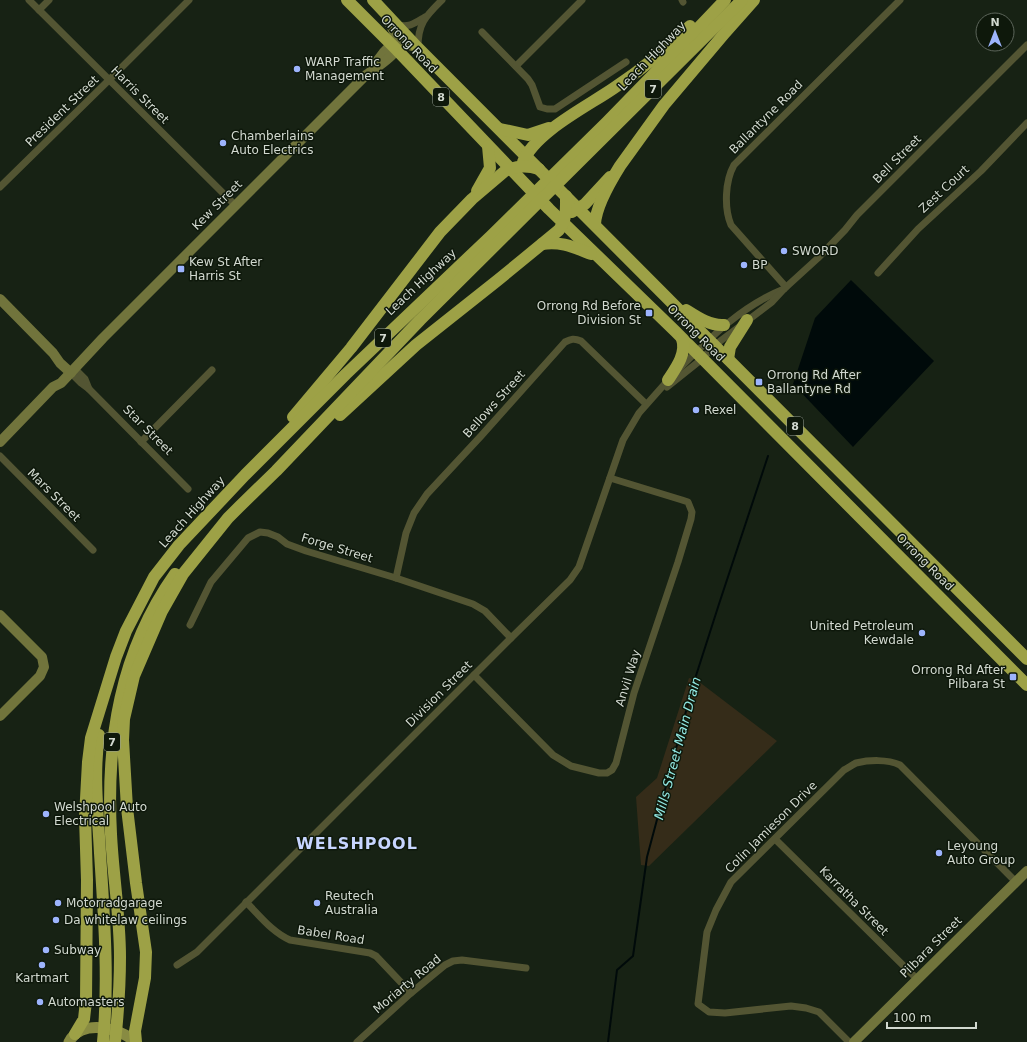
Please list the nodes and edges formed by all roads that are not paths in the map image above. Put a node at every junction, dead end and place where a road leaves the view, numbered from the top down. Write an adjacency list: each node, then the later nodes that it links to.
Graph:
1 (29, 0): 13 (street, Harris Street)
2 (49, 0): 13 (street)
3 (189, 0): 22 (street, President Street)
4 (347, 0): 18 (highway, Orrong Road / 8)
5 (372, 0): 15 (highway, Orrong Road / 8); 18 (street)
6 (442, 0): 14 (street)
7 (582, 0): 21 (street)
8 (715, 0): 24 (highway)
9 (725, 0): 29 (highway, Leach Highway / 7)
10 (742, 0): 29 (highway, Leach Highway / 7)
11 (754, 0): 28 (highway)
12 (900, 0): 41 (street, Ballantyne Road)
13 (39, 10): 22 (street, Harris Street)
14 (426, 16): 15 (street); 19 (street)
15 (397, 25): 19 (highway, Orrong Road / 8)
16 (482, 32): 21 (street)
17 (1027, 45): 41 (street, Bell Street)
18 (395, 47): 19 (street); 26 (highway, Orrong Road / 8); 33 (street, Kew Street)
19 (418, 48): 25 (highway, Orrong Road / 8)
20 (626, 62): 21 (street)
21 (516, 66)
22 (109, 80): 30 (street, President Street); 33 (street, Harris Street)
23 (1027, 123): 40 (street, Zest Court)
24 (554, 127): 25 (highway); 27 (highway)
25 (500, 129): 27 (highway, Orrong Road / 8)
26 (488, 146): 27 (highway, Orrong Road / 8); 32 (highway)
27 (519, 163): 31 (highway, Orrong Road / 8); 32 (highway); 36 (highway)
28 (620, 166): 35 (highway); 37 (highway)
29 (560, 174): 34 (highway, Leach Highway / 7)
30 (0, 187)
31 (566, 196): 35 (highway, Orrong Road / 8); 36 (highway)
32 (472, 199): 59 (highway)
33 (235, 205): 50 (street, Kew Street)
34 (528, 206): 58 (highway, Leach Highway / 7); 59 (highway, Leach Highway / 7)
35 (579, 208): 36 (highway); 37 (highway, Orrong Road / 8)
36 (565, 218): 38 (highway); 39 (highway, Orrong Road / 8)
37 (595, 224): 42 (highway, Orrong Road / 8)
38 (542, 244): 39 (highway); 58 (highway)
39 (595, 255): 46 (highway, Orrong Road / 8)
40 (878, 273)
41 (785, 288): 44 (street, Bell Street); 45 (street, Bell Street)
42 (660, 291): 45 (highway); 47 (highway, Orrong Road / 8)
43 (0, 299): 50 (street, Star Street)
44 (747, 320): 47 (street, Bell Street); 49 (highway)
45 (724, 326): 47 (street, Bell Street)
46 (682, 339): 48 (highway, Orrong Road / 8); 52 (highway)
47 (712, 342): 48 (street); 49 (highway, Orrong Road / 8)
48 (699, 356): 52 (street, Division Street); 53 (street, Division Street); 71 (highway, Orrong Road / 8)
49 (728, 359): 69 (highway, Orrong Road / 8)
50 (71, 369): 55 (street, Kew Street); 56 (street, Star Street)
51 (212, 370): 56 (street)
52 (668, 380): 53 (street, Division Street)
53 (654, 396): 54 (street, Division Street)
54 (646, 404): 60 (street, Division Street); 64 (street, Bellows Street)
55 (0, 442)
56 (141, 442): 61 (street, Star Street)
57 (0, 456): 63 (street, Mars Street)
58 (276, 471): 62 (highway, Leach Highway / 7)
59 (245, 475): 68 (highway, Leach Highway / 7)
60 (610, 478): 67 (street, Division Street); 70 (street, Anvil Way)
61 (188, 489)
62 (228, 518): 83 (highway, 7); 84 (highway, 7)
63 (93, 550)
64 (396, 578): 66 (street, Forge Street); 67 (street, Forge Street)
65 (0, 615): 72 (street)
66 (190, 625)
67 (511, 638): 70 (street, Division Street)
68 (116, 658): 81 (highway, 7); 82 (highway, 7)
69 (1027, 659)
70 (474, 675): 76 (street, Division Street)
71 (1027, 685)
72 (0, 716)
73 (775, 839): 75 (street, Colin Jamieson Drive); 79 (street, Karratha Street); 86 (street, Colin Jamieson Drive)
74 (1027, 871): 75 (street, Pilbara Street)
75 (1016, 882): 79 (street, Pilbara Street)
76 (246, 902): 77 (street, Division Street); 80 (street, Babel Road)
77 (177, 965)
78 (526, 968): 80 (street, Moriarty Road)
79 (917, 979): 87 (street, Pilbara Street)
80 (411, 993): 85 (street, Moriarty Road)
81 (69, 1039): 84 (main road)
82 (103, 1042)
83 (115, 1042)
84 (136, 1042)
85 (357, 1042)
86 (849, 1042)
87 (854, 1042)

